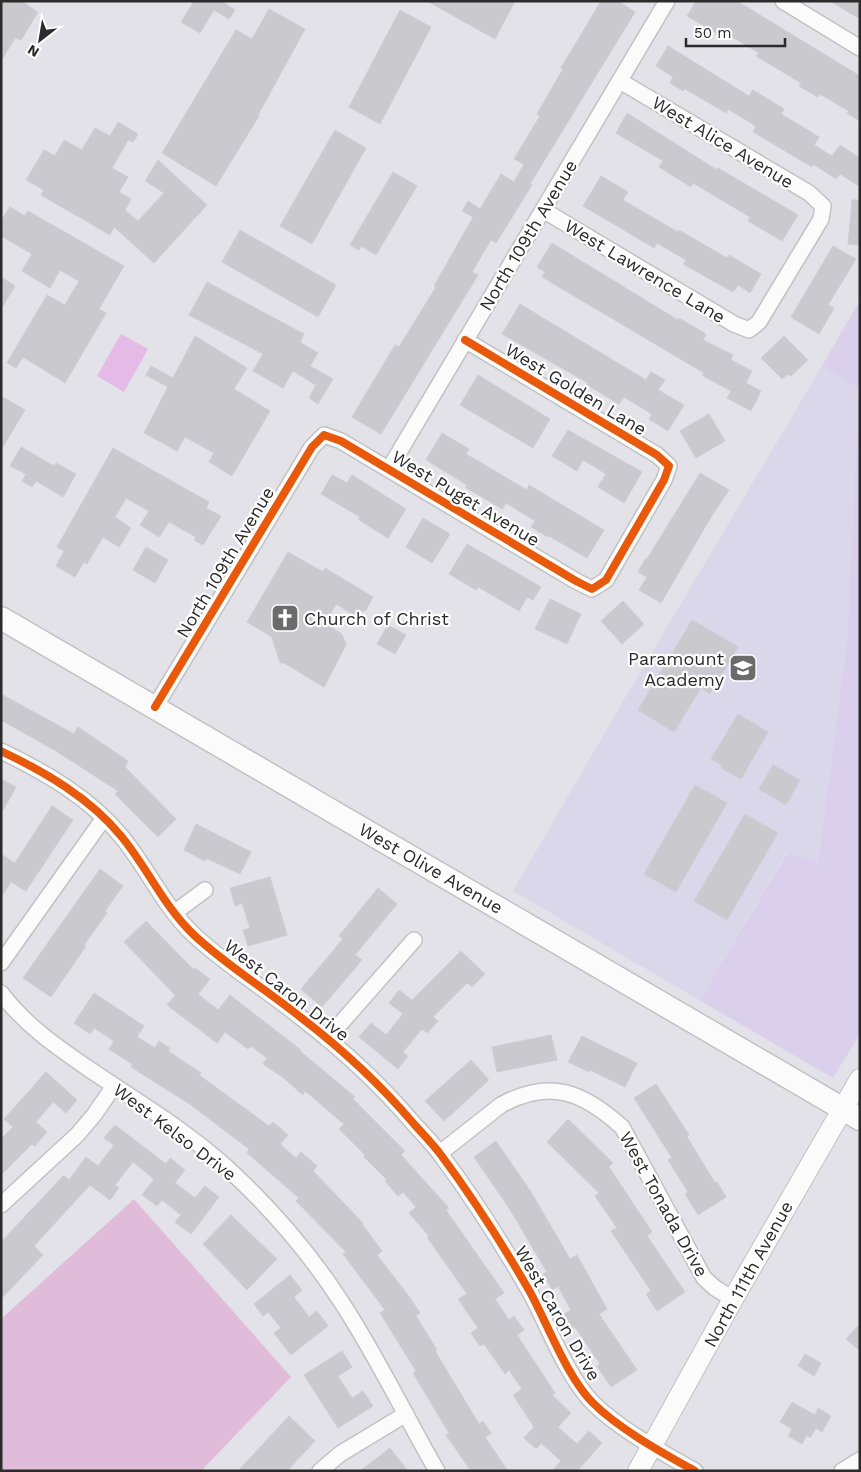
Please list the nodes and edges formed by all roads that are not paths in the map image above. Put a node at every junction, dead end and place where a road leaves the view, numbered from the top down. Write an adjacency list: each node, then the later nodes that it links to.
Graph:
1 (667, 1): 4 (street, North 109th Avenue)
2 (783, 1): 3 (street)
3 (860, 48)
4 (620, 81): 5 (street, North 109th Avenue); 6 (street, West Alice Avenue)
5 (543, 210): 6 (street, West Lawrence Lane); 7 (street, North 109th Avenue)
6 (749, 330)
7 (465, 340): 9 (street, North 109th Avenue); 10 (street, West Golden Lane)
8 (324, 435): 9 (street, West Puget Avenue); 12 (street, North 109th Avenue)
9 (388, 469): 10 (street, West Puget Avenue)
10 (592, 589)
11 (1, 618): 12 (main road, West Olive Avenue)
12 (155, 707): 23 (main road, West Olive Avenue)
13 (1, 751): 14 (street, West Caron Drive)
14 (104, 818): 16 (street, West Caron Drive); 18 (street)
15 (205, 890): 16 (street)
16 (174, 912): 20 (street, West Caron Drive)
17 (414, 940): 20 (street)
18 (1, 963)
19 (1, 993): 22 (street, West Kelso Drive)
20 (327, 1039): 24 (street, West Caron Drive)
21 (860, 1079): 23 (street, North 111th Avenue)
22 (114, 1086): 25 (street); 27 (street, West Kelso Drive)
23 (851, 1114): 26 (street, North 111th Avenue)
24 (440, 1153): 26 (street, West Tonada Drive); 28 (street, West Caron Drive)
25 (1, 1205)
26 (733, 1299): 28 (street, North 111th Avenue)
27 (406, 1414): 30 (street); 31 (street, West Kelso Drive)
28 (652, 1445): 32 (street, North 111th Avenue); 33 (street, West Caron Drive)
29 (860, 1460): 34 (street)
30 (320, 1471)
31 (437, 1471)
32 (638, 1471)
33 (695, 1471)
34 (842, 1471)

